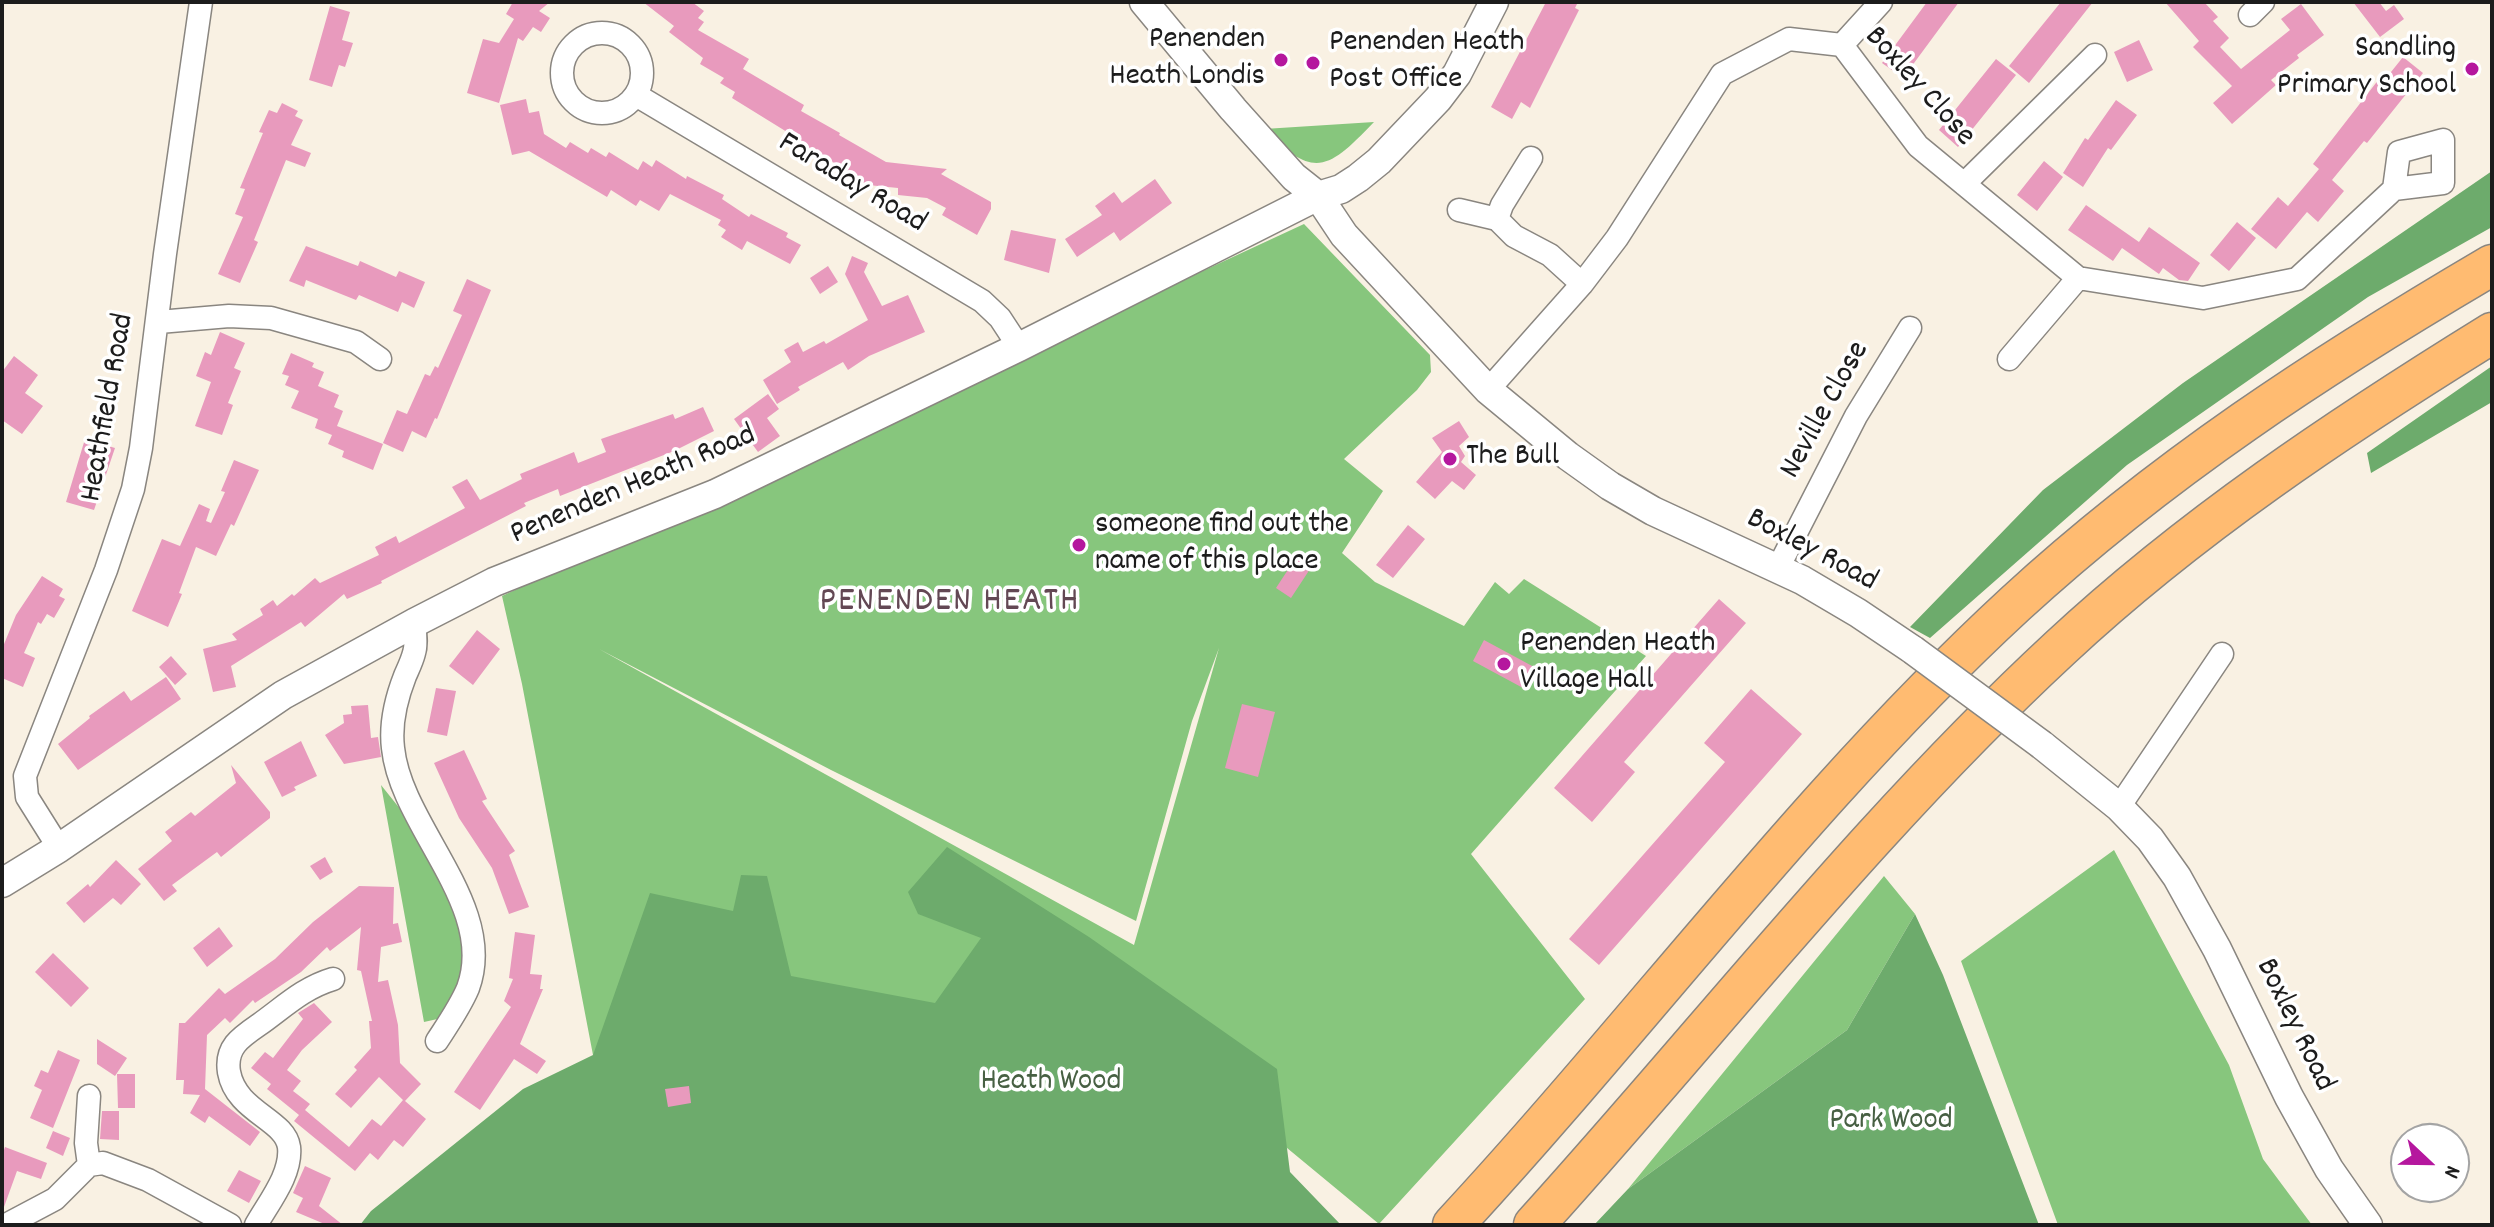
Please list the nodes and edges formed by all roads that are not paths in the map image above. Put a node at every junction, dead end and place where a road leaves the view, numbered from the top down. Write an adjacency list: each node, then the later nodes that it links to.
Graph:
1 (201, 2): 17 (street, Heathfield Road)
2 (1144, 2): 11 (street, Boxley Road)
3 (1494, 2): 11 (street, Penenden Heath Road)
4 (1881, 2): 5 (street)
5 (1842, 45): 9 (street, Boxley Close); 16 (street, Boxley Close)
6 (2095, 55): 9 (street)
7 (636, 95): 20 (street, Faraday Road)
8 (1531, 158): 13 (street)
9 (1964, 184): 15 (street, Boxley Close)
10 (2394, 189): 15 (street)
11 (1318, 196): 20 (street, Penenden Heath Road); 23 (street, Boxley Road)
12 (1459, 210): 13 (street)
13 (1497, 219): 16 (street)
14 (2492, 265): 37 (highway)
15 (2078, 278): 22 (street)
16 (1582, 284): 23 (street, Boxley Close)
17 (159, 322): 21 (street); 28 (street, Heathfield Road)
18 (1910, 328): 24 (street, Neville Close)
19 (2492, 333): 38 (highway)
20 (1019, 347): 25 (street, Penenden Heath Road)
21 (380, 359)
22 (2009, 359)
23 (1488, 390): 24 (street, Boxley Road)
24 (1778, 568): 27 (street, Boxley Road, bridge)
25 (414, 623): 28 (street, Penenden Heath Road); 31 (street)
26 (2222, 654): 27 (street)
27 (2119, 807): 39 (street, Boxley Road)
28 (59, 848): 29 (street, Penenden Heath Road)
29 (2, 883)
30 (333, 979): 36 (street)
31 (437, 1041)
32 (89, 1096): 33 (street)
33 (89, 1165): 34 (street); 35 (street)
34 (6, 1225)
35 (230, 1225)
36 (256, 1225)
37 (1453, 1225)
38 (1534, 1225)
39 (2368, 1225)

